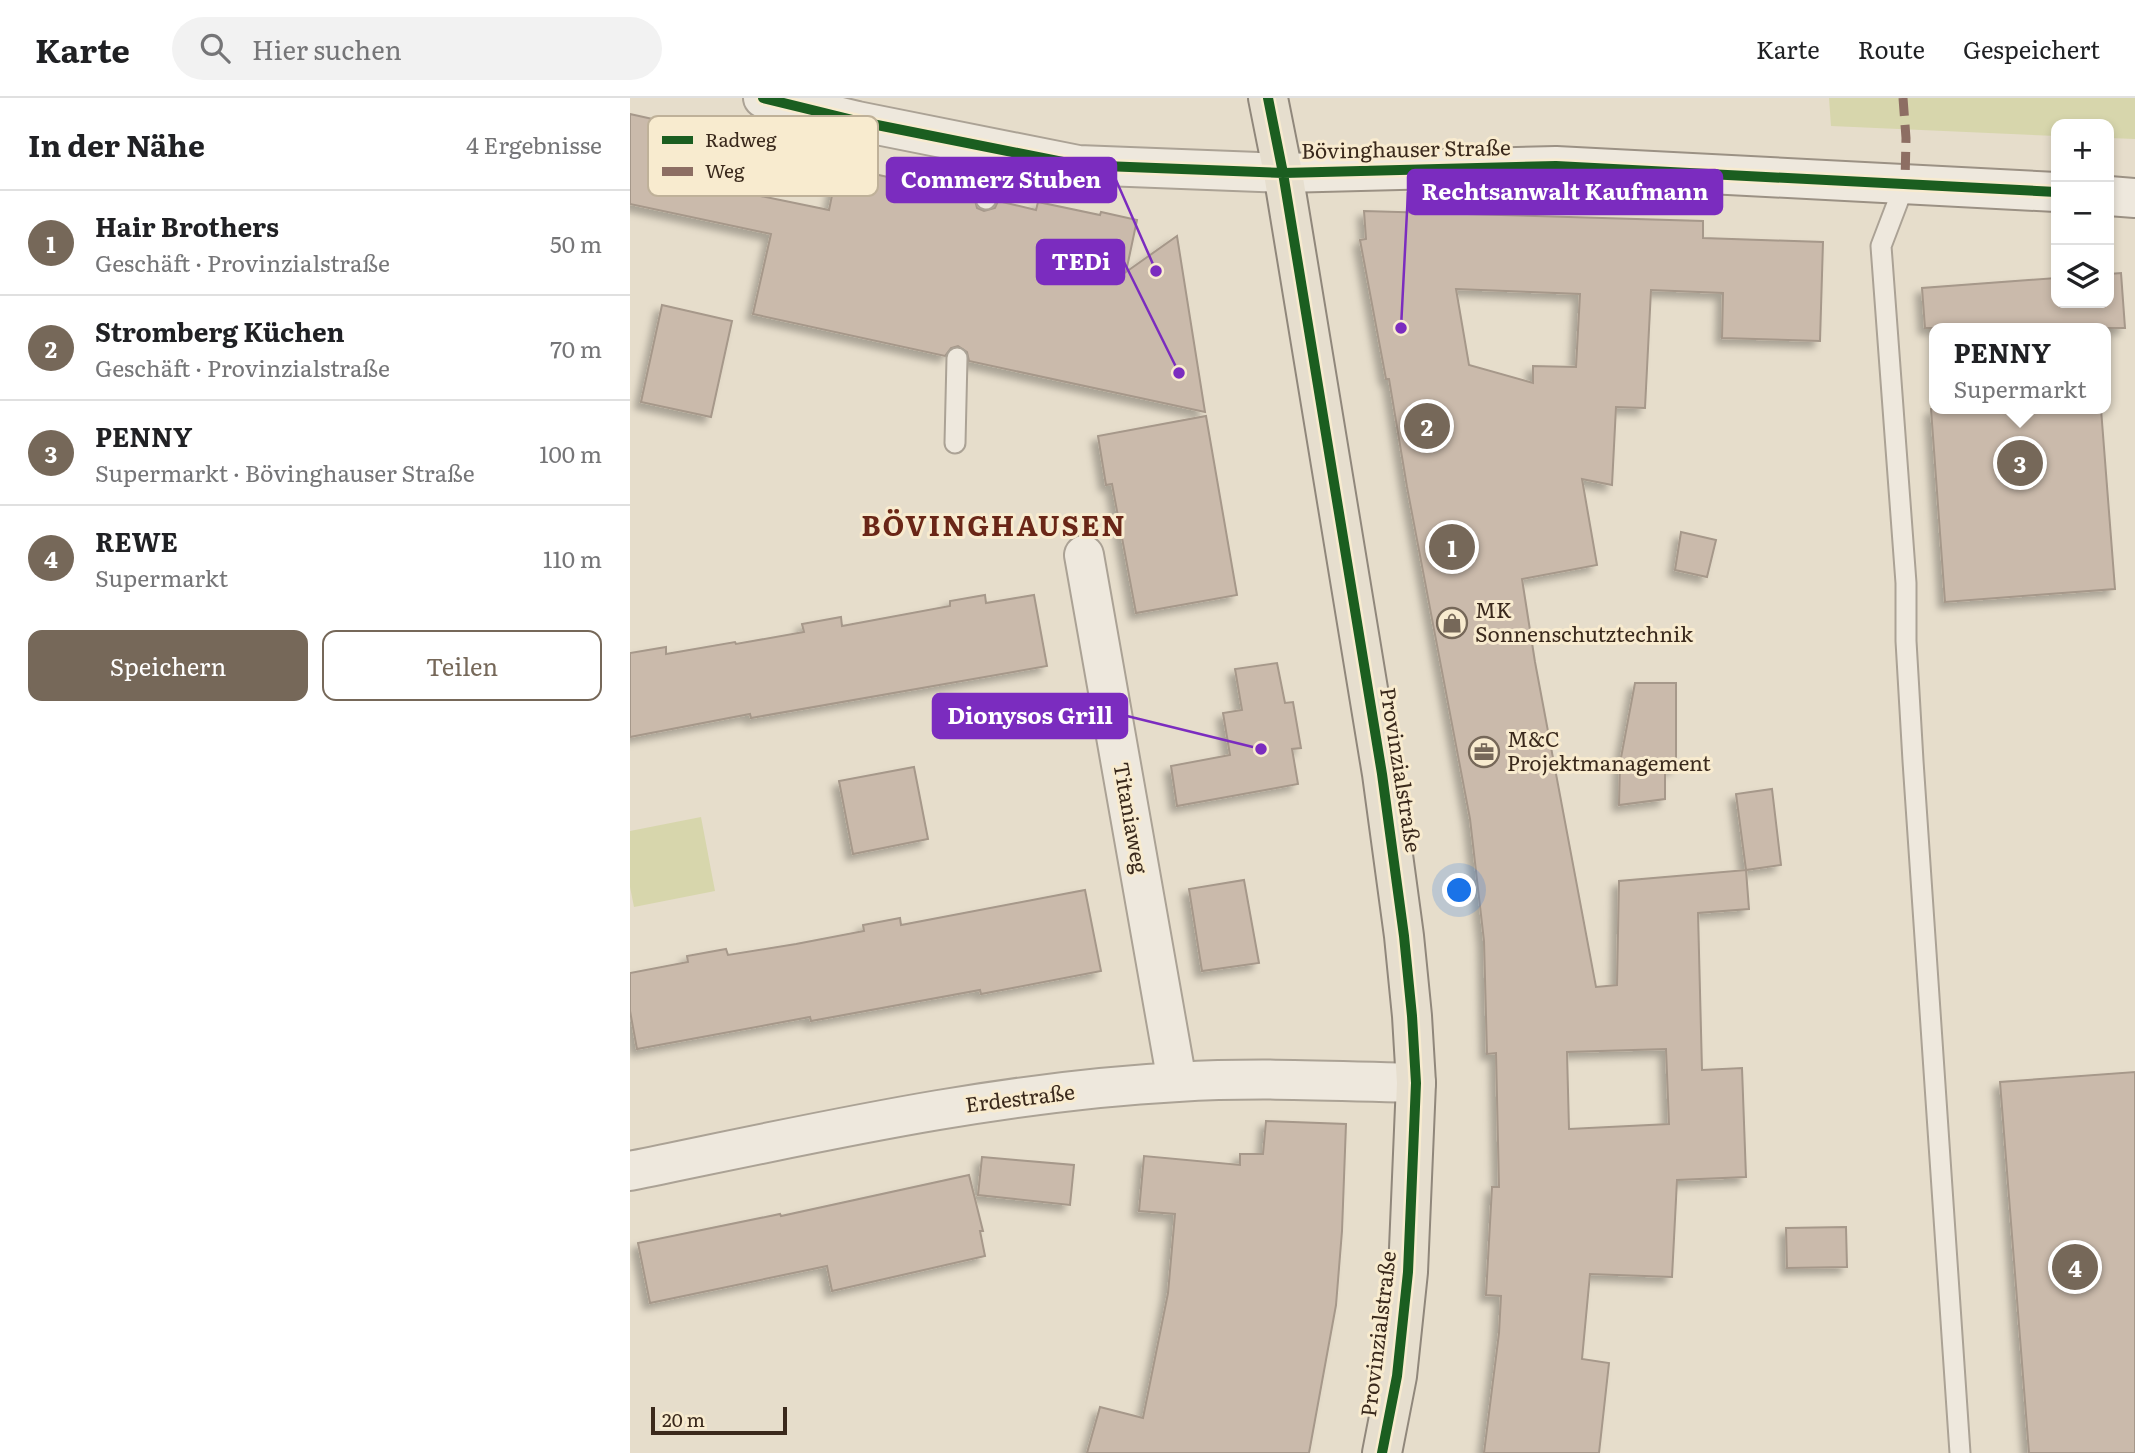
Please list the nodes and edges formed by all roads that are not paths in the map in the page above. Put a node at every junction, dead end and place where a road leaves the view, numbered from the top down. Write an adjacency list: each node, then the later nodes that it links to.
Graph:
1 (763, 98): 3 (street, Bövinghauser Straße)
2 (1268, 98): 6 (main road, Provinzialstraße)
3 (837, 116)
4 (878, 125): 5 (street, Bövinghauser Straße)
5 (997, 148): 6 (street, Bövinghauser Straße); 11 (lane)
6 (1283, 173): 7 (street, Bövinghauser Straße); 16 (main road, Provinzialstraße)
7 (1905, 183): 8 (street, Bövinghauser Straße); 19 (lane)
8 (2051, 192)
9 (2114, 196): 10 (street)
10 (2135, 198)
11 (986, 199)
12 (957, 358): 13 (lane)
13 (955, 443)
14 (1084, 555): 15 (street, Titaniaweg)
15 (1177, 1082): 16 (street, Erdestraße); 17 (street, Erdestraße)
16 (1416, 1083): 18 (main road, Provinzialstraße)
17 (630, 1171)
18 (1382, 1453)
19 (1960, 1453)

